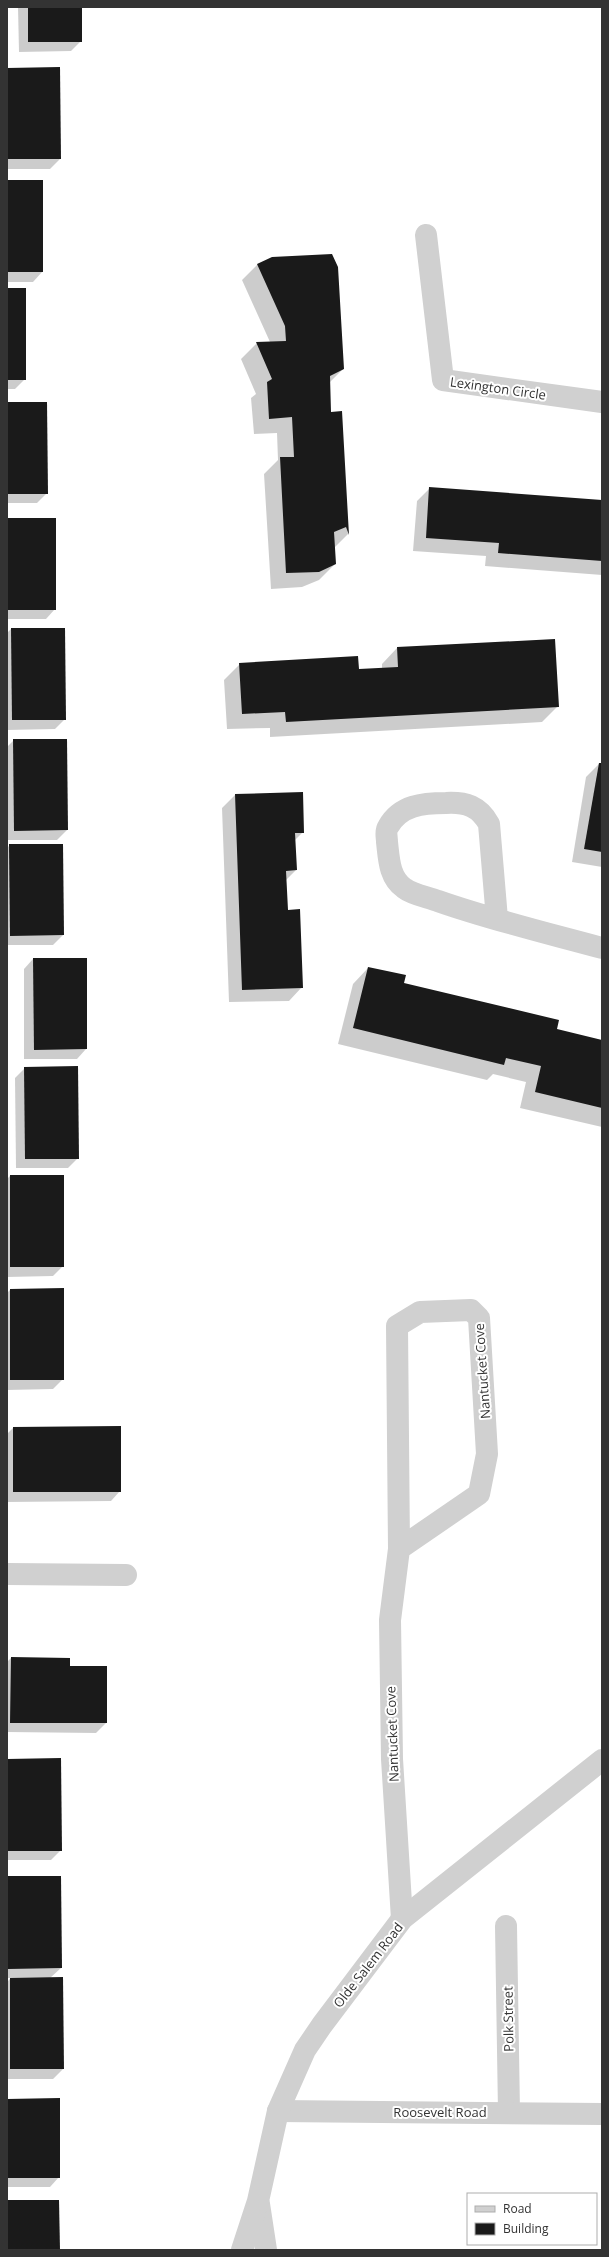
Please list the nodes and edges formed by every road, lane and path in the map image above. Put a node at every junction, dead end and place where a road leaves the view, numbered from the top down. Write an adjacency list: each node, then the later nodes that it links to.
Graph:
1 (426, 235): 2 (street, Lexington Circle)
2 (602, 402)
3 (497, 920): 3 (street); 4 (street)
4 (602, 948)
5 (399, 1549): 5 (street, Nantucket Cove); 9 (street, Nantucket Cove)
6 (7, 1574): 7 (street)
7 (126, 1575)
8 (602, 1760): 9 (street, Olde Salem Road)
9 (402, 1919): 11 (street, Olde Salem Road)
10 (506, 1926): 12 (street, Polk Street)
11 (278, 2111): 12 (street, Roosevelt Road); 14 (street, Olde Salem Road)
12 (509, 2112): 13 (street, Roosevelt Road)
13 (602, 2114)
14 (258, 2201): 15 (street, Olde Salem Road); 16 (street, Olde Salem Road)
15 (242, 2250)
16 (266, 2250)

